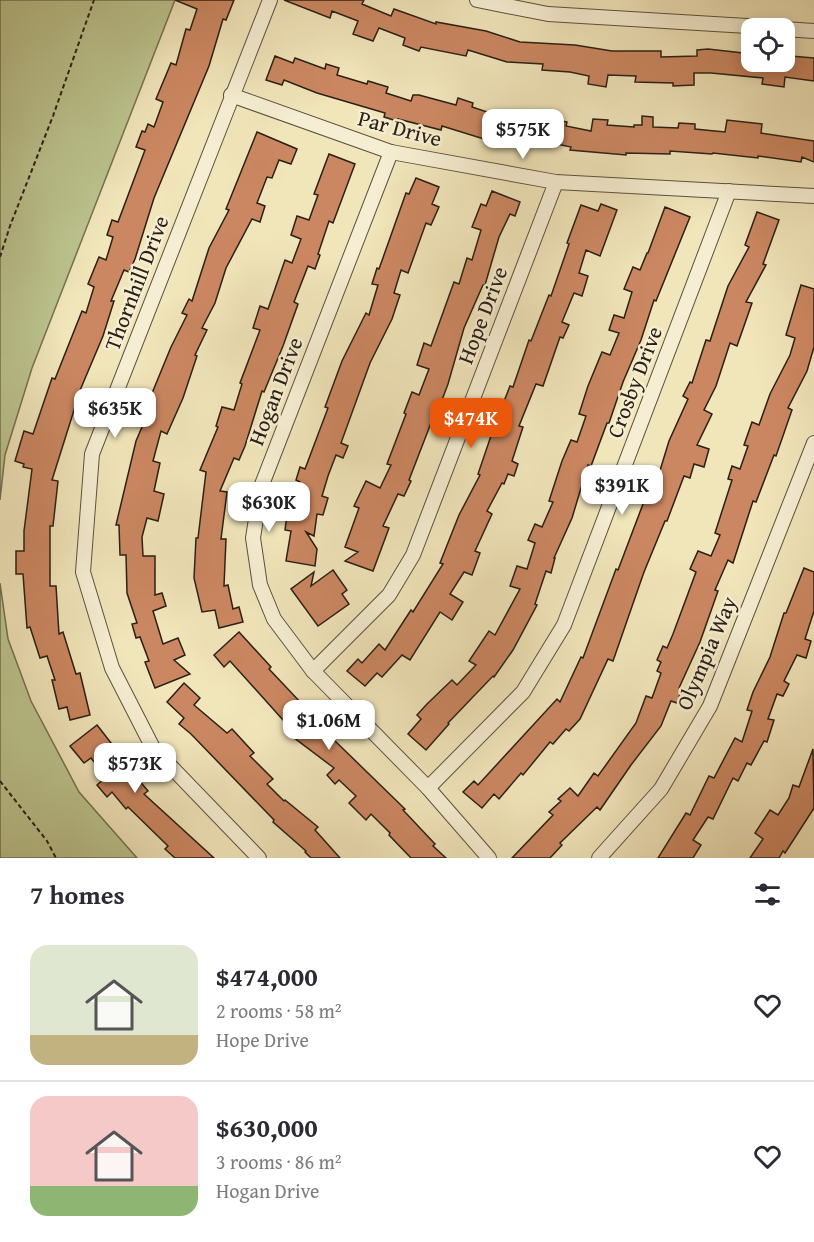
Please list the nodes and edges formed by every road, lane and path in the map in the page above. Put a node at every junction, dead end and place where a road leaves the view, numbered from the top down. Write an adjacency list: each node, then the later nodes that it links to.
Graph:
1 (94, 0): 12 (path)
2 (270, 0): 7 (street, Thornhill Drive)
3 (477, 0): 4 (street)
4 (741, 26)
5 (795, 30): 6 (street)
6 (814, 31)
7 (231, 95): 8 (street, Par Drive); 18 (street, Thornhill Drive)
8 (391, 152): 9 (street, Par Drive); 14 (street, Hogan Drive)
9 (556, 182): 10 (street, Par Drive); 14 (street, Hope Drive)
10 (729, 190): 11 (street, Par Drive); 16 (street, Crosby Drive)
11 (814, 196)
12 (0, 257)
13 (814, 443): 20 (street, Olympia Way)
14 (313, 671): 16 (street, Hogan Drive)
15 (0, 781): 17 (path)
16 (428, 788): 19 (street, Hogan Drive)
17 (56, 858)
18 (259, 858)
19 (489, 858)
20 (599, 858)

